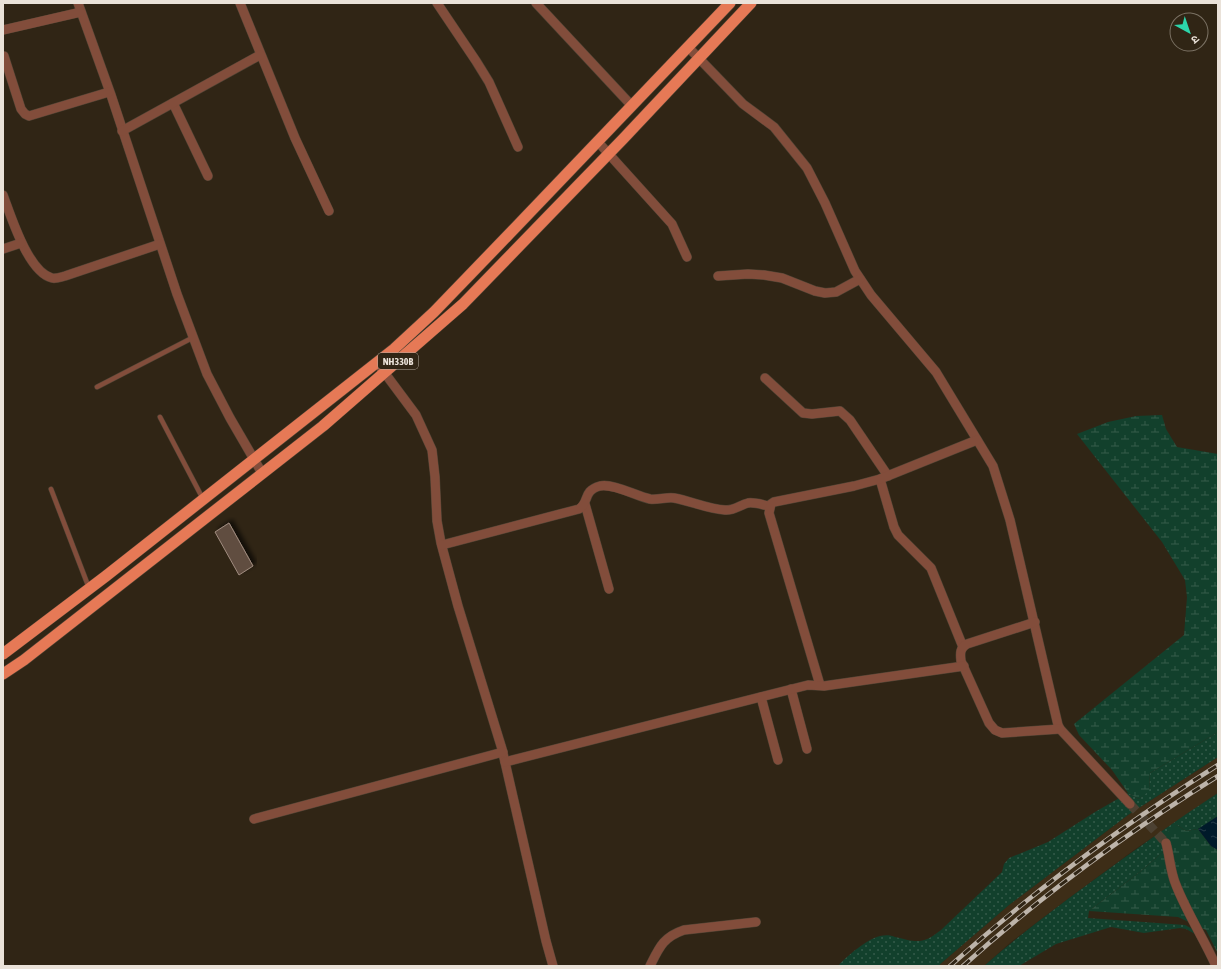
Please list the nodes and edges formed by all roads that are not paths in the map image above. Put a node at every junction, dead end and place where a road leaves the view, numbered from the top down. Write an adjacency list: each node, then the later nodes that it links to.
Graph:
1 (240, 3): 9 (street)
2 (437, 3): 17 (street)
3 (536, 3): 14 (street)
4 (730, 3): 8 (highway, NH330B)
5 (751, 3): 11 (highway, NH330B)
6 (79, 7): 7 (street); 12 (street)
7 (3, 30)
8 (688, 47): 11 (street); 14 (highway, NH330B)
9 (260, 54): 13 (street); 21 (street)
10 (4, 56): 12 (street)
11 (699, 58): 18 (highway, NH330B); 27 (street)
12 (109, 92): 15 (street)
13 (173, 103): 15 (street); 19 (street)
14 (632, 106): 16 (highway, NH330B)
15 (122, 131): 23 (street)
16 (598, 142): 18 (street); 29 (highway, NH330B)
17 (518, 147)
18 (609, 153): 25 (street); 30 (highway, NH330B)
19 (208, 176)
20 (3, 195): 22 (street)
21 (329, 211)
22 (21, 243): 23 (street); 24 (street)
23 (160, 244): 28 (street)
24 (3, 249)
25 (687, 257)
26 (718, 276): 27 (street)
27 (860, 279): 34 (street)
28 (194, 337): 32 (lane); 35 (street)
29 (376, 362): 30 (street); 35 (highway, NH330B)
30 (385, 372): 36 (highway, NH330B); 42 (street)
31 (765, 378): 37 (street)
32 (97, 387)
33 (160, 417): 39 (lane)
34 (977, 440): 37 (street); 45 (street)
35 (254, 459): 36 (street); 39 (highway, NH330B)
36 (262, 473): 49 (highway, NH330B)
37 (884, 477): 41 (street); 46 (street)
38 (51, 489): 43 (lane)
39 (203, 499): 43 (highway, NH330B)
40 (585, 504): 41 (street); 42 (street); 44 (street)
41 (769, 506): 50 (street)
42 (442, 545): 55 (street)
43 (89, 588): 47 (highway, NH330B)
44 (609, 589)
45 (1035, 622): 46 (street); 53 (street)
46 (963, 647): 48 (street)
47 (3, 654)
48 (964, 666): 50 (street); 53 (street)
49 (3, 674)
50 (820, 685): 51 (street)
51 (791, 689): 52 (street); 54 (street)
52 (761, 697): 56 (street); 57 (street)
53 (1060, 729): 58 (street)
54 (807, 749)
55 (503, 752): 57 (street); 59 (street)
56 (778, 760)
57 (505, 762): 62 (street)
58 (1130, 804)
59 (254, 819)
60 (1166, 843): 64 (street)
61 (756, 922): 63 (street)
62 (553, 966)
63 (650, 966)
64 (1216, 966)

